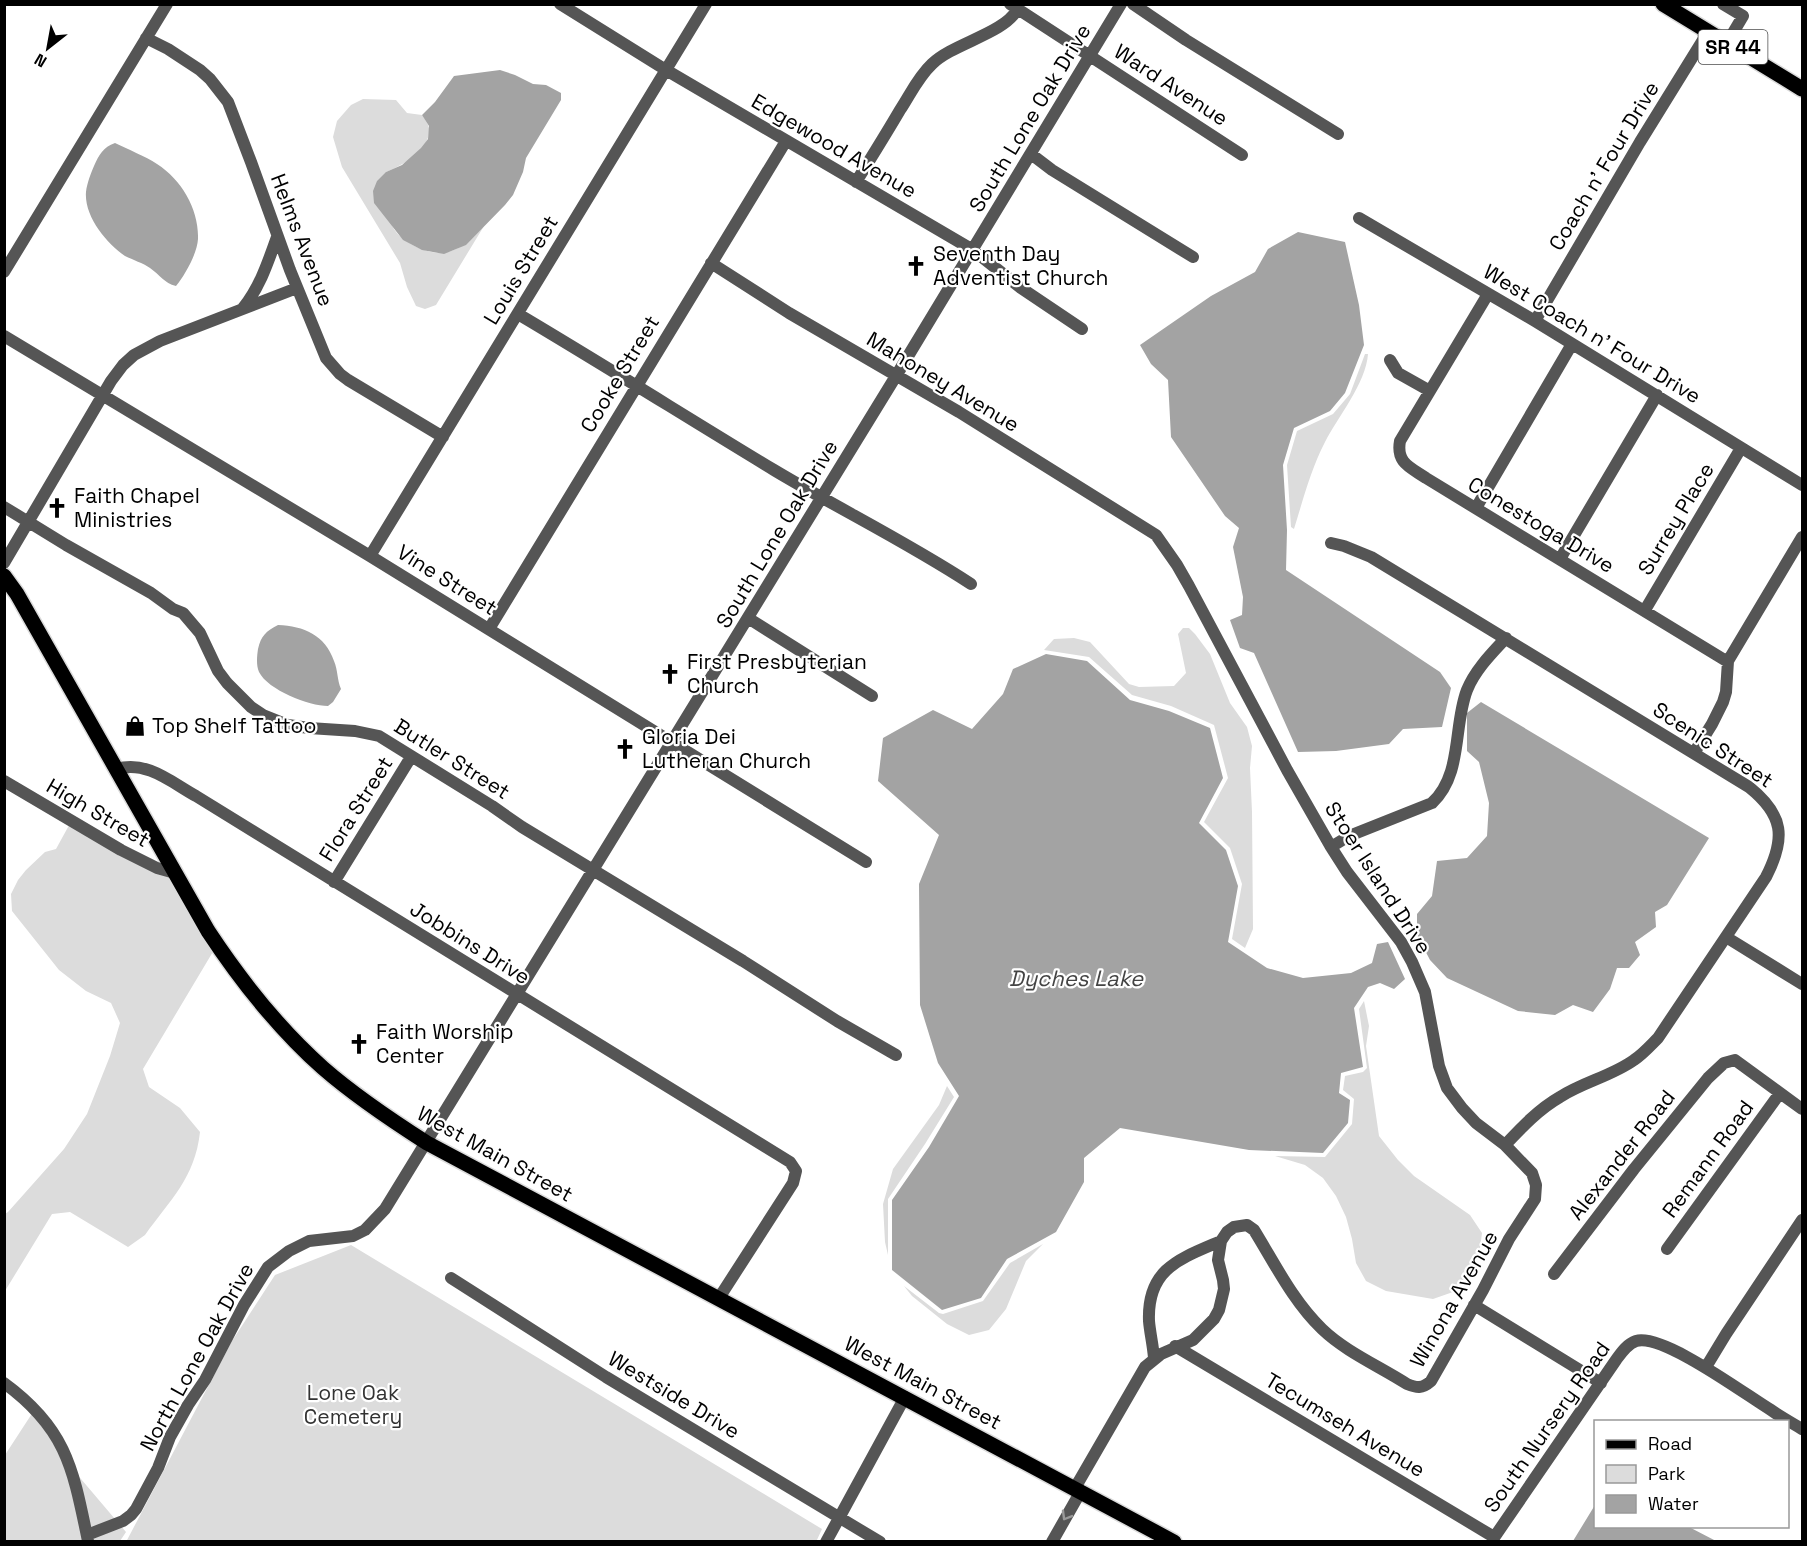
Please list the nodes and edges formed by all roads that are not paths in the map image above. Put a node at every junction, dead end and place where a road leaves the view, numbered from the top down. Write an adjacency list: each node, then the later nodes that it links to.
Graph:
1 (167, 4): 10 (street)
2 (560, 4): 13 (street, Edgewood Avenue)
3 (706, 4): 13 (street, Louis Street)
4 (1121, 4): 12 (street, South Lone Oak Drive)
5 (1133, 4): 15 (street)
6 (1723, 4): 11 (street)
7 (1014, 7): 12 (street, Ward Avenue); 19 (street)
8 (1672, 7): 9 (main road, SR 44)
9 (1708, 32): 11 (main road, SR 44); 30 (street, Coach n' Four Drive)
10 (146, 38): 21 (street, Helms Avenue); 25 (street)
11 (1727, 43): 14 (main road, SR 44)
12 (1090, 56): 17 (street, South Lone Oak Drive); 18 (street, Ward Avenue)
13 (666, 70): 16 (street, Edgewood Avenue); 29 (street, Louis Street)
14 (1803, 89)
15 (1338, 134)
16 (786, 141): 19 (street, Edgewood Avenue); 24 (street, Cooke Street)
17 (1031, 154): 22 (street, South Lone Oak Drive); 23 (street)
18 (1242, 154)
19 (856, 182): 22 (street, Edgewood Avenue)
20 (1359, 218): 27 (street, West Coach n' Four Drive)
21 (277, 237): 26 (street, Helms Avenue); 28 (street)
22 (973, 250): 31 (street, Edgewood Avenue); 35 (street, South Lone Oak Drive)
23 (1193, 256)
24 (711, 263): 35 (street, Mahoney Avenue); 36 (street, Cooke Street)
25 (4, 272)
26 (297, 288): 28 (street); 40 (street, Helms Avenue)
27 (1488, 294): 30 (street, West Coach n' Four Drive); 37 (street, Conestoga Drive)
28 (243, 309): 38 (street)
29 (518, 314): 36 (street); 40 (street, Louis Street)
30 (1535, 321): 33 (street, West Coach n' Four Drive)
31 (1082, 329)
32 (4, 336): 38 (street, Vine Street)
33 (1572, 344): 39 (street, West Coach n' Four Drive); 45 (street)
34 (1390, 360): 37 (street)
35 (896, 376): 43 (street, South Lone Oak Drive); 47 (street, Mahoney Avenue)
36 (636, 385): 43 (street); 57 (street, Cooke Street)
37 (1430, 391): 45 (street, Conestoga Drive)
38 (102, 394): 46 (street); 50 (street, Vine Street)
39 (1657, 395): 41 (street, West Coach n' Four Drive); 51 (street)
40 (443, 437): 50 (street, Louis Street)
41 (1741, 448): 42 (street, West Coach n' Four Drive); 55 (street, Surrey Place)
42 (1803, 485)
43 (822, 497): 54 (street); 56 (street, South Lone Oak Drive)
44 (4, 507): 46 (street, Butler Street)
45 (1476, 508): 51 (street, Conestoga Drive)
46 (28, 521): 52 (street); 63 (street, Butler Street)
47 (1156, 535): 66 (street, Stoer Island Drive)
48 (1803, 537): 59 (street)
49 (1331, 543): 58 (street, Scenic Street)
50 (370, 556): 57 (street, Vine Street)
51 (1560, 559): 55 (street, Conestoga Drive)
52 (4, 563)
53 (4, 576): 64 (main road, West Main Street)
54 (971, 584)
55 (1645, 610): 59 (street, Conestoga Drive)
56 (748, 618): 60 (street); 61 (street, South Lone Oak Drive)
57 (489, 629): 61 (street, Vine Street)
58 (1506, 638): 62 (street, Scenic Street); 66 (street)
59 (1728, 662): 62 (street)
60 (872, 696)
61 (673, 742): 67 (street, Vine Street); 68 (street, South Lone Oak Drive)
62 (1694, 753): 71 (street, Scenic Street)
63 (411, 757): 68 (street, Butler Street); 70 (street, Flora Street)
64 (117, 769): 69 (main road, West Main Street); 70 (street, Jobbins Drive)
65 (4, 781): 69 (street, High Street)
66 (1331, 847): 78 (street, Stoer Island Drive)
67 (866, 862)
68 (594, 869): 73 (street, South Lone Oak Drive); 74 (street, Butler Street)
69 (175, 873): 77 (main road, West Main Street)
70 (334, 882): 73 (street, Jobbins Drive)
71 (1726, 937): 72 (street); 78 (street, Scenic Street)
72 (1803, 984)
73 (517, 995): 77 (street, South Lone Oak Drive); 84 (street, Jobbins Drive)
74 (896, 1055)
75 (1780, 1094): 76 (street); 81 (street, Remann Road); 82 (street, Alexander Road)
76 (1803, 1109)
77 (427, 1143): 84 (main road, West Main Street); 97 (street, North Lone Oak Drive)
78 (1505, 1145): 85 (street, Winona Avenue)
79 (1803, 1220): 88 (street)
80 (1221, 1241): 85 (street, Winona Avenue); 86 (street); 87 (street)
81 (1667, 1249)
82 (1554, 1274)
83 (451, 1278): 96 (street, Westside Drive)
84 (719, 1298): 91 (main road, West Main Street)
85 (1474, 1305): 90 (street)
86 (1175, 1346): 87 (street); 98 (street, Tecumseh Avenue)
87 (1154, 1358): 95 (street)
88 (1706, 1367): 90 (street, South Nursery Road); 92 (street)
89 (4, 1383): 97 (street)
90 (1601, 1383): 98 (street, South Nursery Road)
91 (905, 1397): 95 (main road, West Main Street); 96 (street)
92 (1788, 1420)
93 (1789, 1421): 94 (street)
94 (1803, 1429)
95 (1078, 1490): 101 (street, one-way to 101); 102 (main road, West Main Street)
96 (839, 1517): 99 (street); 100 (street, Westside Drive)
97 (88, 1538)
98 (1493, 1539)
99 (826, 1542)
100 (880, 1542)
101 (1052, 1542)
102 (1174, 1542)

